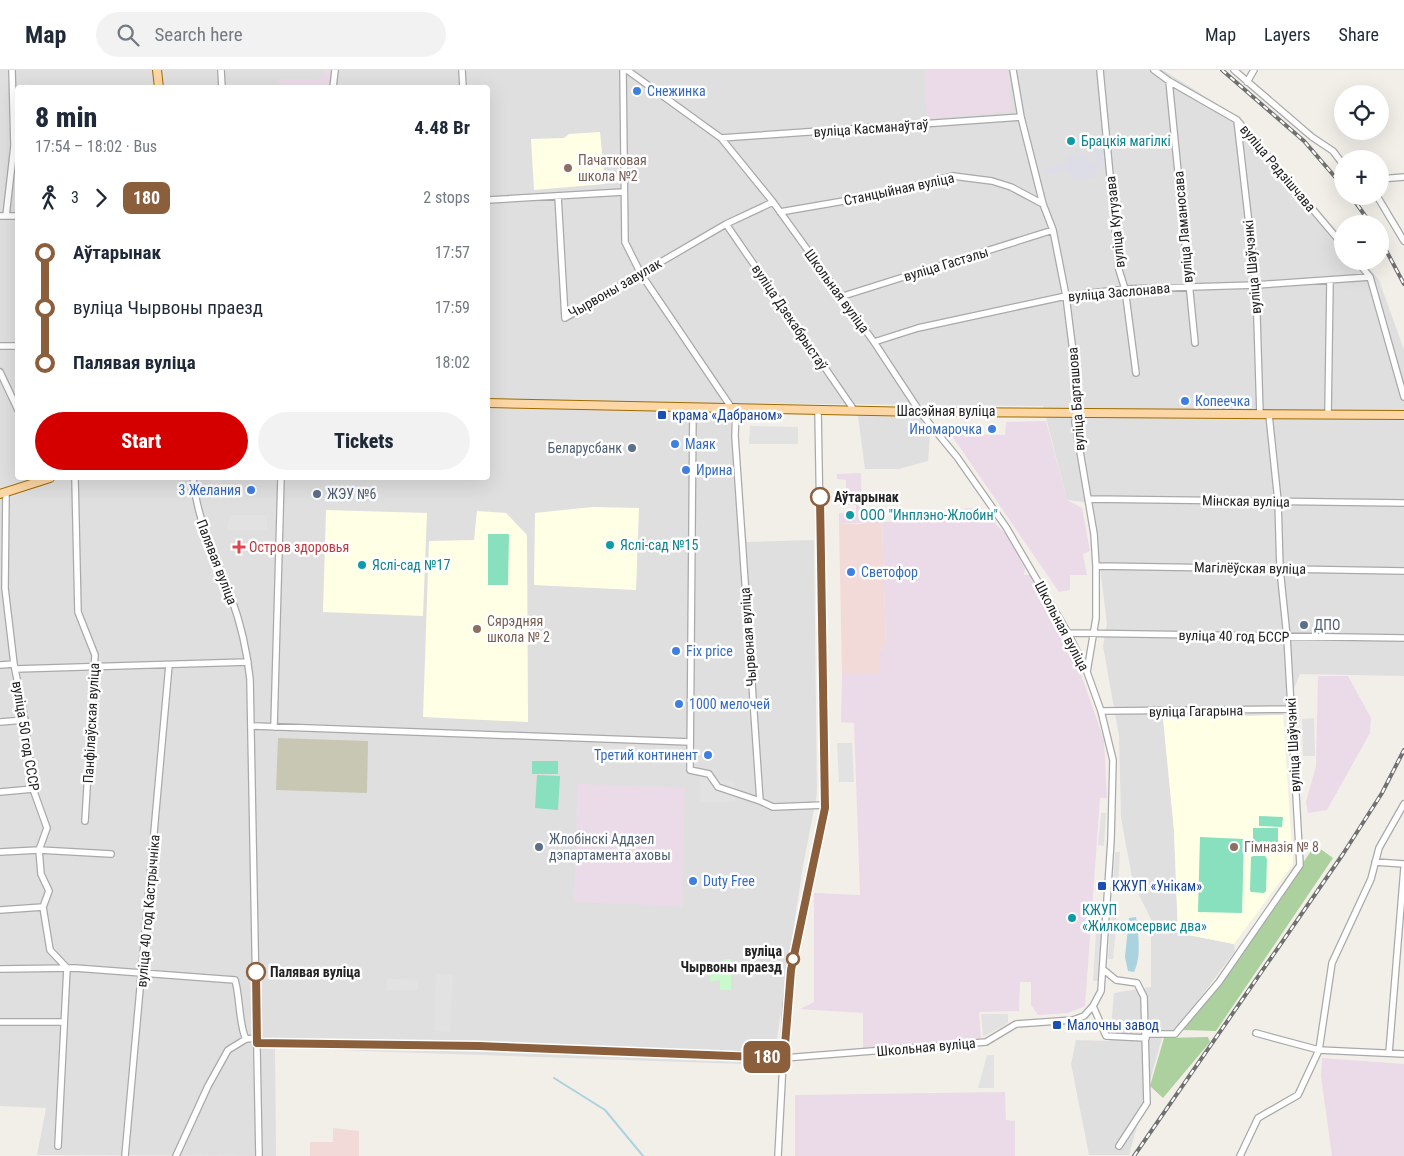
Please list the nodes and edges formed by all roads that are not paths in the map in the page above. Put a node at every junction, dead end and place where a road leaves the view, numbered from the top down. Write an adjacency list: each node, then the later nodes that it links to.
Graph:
1 (12, 70): 21 (street)
2 (158, 70): 15 (main road)
3 (221, 70): 16 (street)
4 (335, 70): 17 (street)
5 (462, 70): 18 (street)
6 (623, 70): 27 (street)
7 (627, 70): 22 (street, Школьная вуліца)
8 (1013, 70): 19 (street, вуліца Барташова)
9 (1100, 70): 45 (street, вуліца Кутузава)
10 (1154, 70): 13 (street, вуліца Радзішчава)
11 (1234, 70): 14 (street)
12 (1254, 70): 14 (street)
13 (1169, 81): 20 (street, вуліца Радзішчава); 44 (street, вуліца Ламаносава)
14 (1248, 82): 24 (street)
15 (159, 85)
16 (222, 85)
17 (333, 85)
18 (463, 85)
19 (1021, 117): 22 (street, вуліца Касманаўтаў); 31 (street, вуліца Барташова)
20 (1237, 120): 37 (street, вуліца Радзішчава); 43 (street, вуліца Шаўчэнкі)
21 (15, 127)
22 (721, 138): 30 (street, Школьная вуліца)
23 (15, 151): 34 (street)
24 (1334, 152)
25 (1404, 177): 26 (street)
26 (1389, 178)
27 (623, 192): 28 (street); 40 (street)
28 (558, 196): 29 (street); 40 (street, Чырвоны завулак)
29 (490, 200)
30 (773, 202): 33 (street, Школьная вуліца); 35 (street, Чырвоны завулак)
31 (1043, 204): 33 (street, Станцыйная вуліца); 36 (street, вуліца Барташова)
32 (1382, 205): 38 (street)
33 (780, 212): 47 (street, Школьная вуліца)
34 (3, 216)
35 (726, 224): 40 (street, Чырвоны завулак); 60 (street, вуліца Дзекабрыстаў)
36 (1053, 230): 46 (street, вуліца Барташова); 47 (street, вуліца Гастэлы)
37 (1334, 235)
38 (1404, 241)
39 (1364, 270): 41 (street)
40 (641, 274): 58 (street)
41 (1370, 277): 42 (street, вуліца Заслонава); 54 (street)
42 (1330, 280): 43 (street, вуліца Заслонава); 64 (street)
43 (1256, 285): 44 (street, вуліца Заслонава); 63 (street, вуліца Шаўчэнкі)
44 (1188, 286): 45 (street, вуліца Заслонава); 49 (street, вуліца Ламаносава)
45 (1125, 289): 46 (street, вуліца Заслонава); 53 (street, вуліца Кутузава)
46 (1066, 296): 48 (street, вуліца Заслонава); 62 (street, вуліца Барташова)
47 (840, 297): 48 (street, Школьная вуліца)
48 (874, 342): 61 (street, Школьная вуліца)
49 (1195, 343)
50 (0, 346): 51 (street)
51 (15, 346)
52 (0, 372): 56 (street)
53 (1136, 373)
54 (1404, 397)
55 (490, 403): 57 (main road, Шасэйная вуліца)
56 (15, 404)
57 (694, 407): 58 (main road, Шасэйная вуліца); 95 (street)
58 (734, 407): 59 (main road, Шасэйная вуліца); 98 (street, Чырвоная вуліца)
59 (818, 410): 60 (main road, Шасэйная вуліца); 100 (street)
60 (854, 410): 61 (main road, Шасэйная вуліца)
61 (920, 412): 62 (main road, Шасэйная вуліца); 79 (street, Школьная вуліца)
62 (1077, 412): 63 (main road, Шасэйная вуліца); 72 (street, вуліца Барташова)
63 (1260, 414): 65 (main road, Шасэйная вуліца)
64 (1328, 414): 65 (main road, Шасэйная вуліца); 66 (main road, Шасэйная вуліца)
65 (1269, 415): 73 (street, вуліца Шаўчэнкі)
66 (1404, 415)
67 (43, 480): 71 (main road)
68 (76, 480): 86 (street, Панфілаўская вуліца)
69 (192, 480): 83 (street, Палявая вуліца)
70 (281, 480): 94 (street)
71 (3, 493): 78 (street, вуліца 50 год СССР)
72 (1088, 499): 73 (street, Мінская вуліца); 75 (street, вуліца Барташова)
73 (1278, 501): 74 (street, Мінская вуліца); 76 (street, вуліца Шаўчэнкі)
74 (1404, 503)
75 (1096, 566): 76 (street, Магілёўская вуліца); 80 (street, вуліца Барташова)
76 (1280, 569): 77 (street, Магілёўская вуліца); 81 (street, вуліца Шаўчэнкі)
77 (1404, 570)
78 (2, 588): 87 (street, вуліца 50 год СССР)
79 (1068, 634): 80 (street, вуліца 40 год БССР); 88 (street, Школьная вуліца)
80 (1093, 634): 81 (street, вуліца 40 год БССР); 88 (street, вуліца Барташова)
81 (1287, 637): 82 (street, вуліца 40 год БССР); 89 (street, вуліца Шаўчэнкі)
82 (1404, 638)
83 (248, 662): 85 (street); 93 (street, Палявая вуліца)
84 (0, 665): 87 (street)
85 (169, 665): 86 (street); 113 (street, вуліца 40 год Кастрычніка)
86 (95, 666): 87 (street); 101 (street, Панфілаўская вуліца)
87 (14, 667): 91 (street, вуліца 50 год СССР)
88 (1087, 672): 90 (street, Школьная вуліца)
89 (1291, 709): 90 (street, вуліца Гагарына); 118 (street, вуліца Шаўчэнкі)
90 (1101, 711): 112 (street, Школьная вуліца)
91 (25, 720): 92 (street); 96 (street, вуліца 50 год СССР)
92 (0, 722)
93 (251, 726): 94 (street); 120 (street, Палявая вуліца)
94 (274, 727): 95 (street)
95 (690, 742): 98 (street)
96 (33, 789): 97 (street); 102 (street, вуліца 50 год СССР)
97 (0, 792)
98 (760, 801): 100 (street)
99 (1404, 804): 105 (street)
100 (824, 805): 124 (street)
101 (85, 821)
102 (39, 850): 103 (street); 104 (street); 108 (street, вуліца 50 год СССР)
103 (0, 852)
104 (111, 854)
105 (1375, 862): 106 (street); 121 (street)
106 (1404, 864)
107 (1404, 868): 122 (street)
108 (43, 907): 109 (street); 110 (street, вуліца 50 год СССР)
109 (0, 910)
110 (67, 968): 111 (street); 113 (street); 116 (street)
111 (0, 969)
112 (1104, 970): 114 (street, Школьная вуліца); 118 (street)
113 (143, 973): 119 (street); 127 (street, вуліца 40 год Кастрычніка)
114 (1094, 1006): 118 (street); 124 (street, Школьная вуліца)
115 (0, 1022): 116 (street)
116 (64, 1022): 125 (street)
117 (1256, 1033): 121 (street)
118 (1146, 1036): 126 (street)
119 (246, 1039): 120 (street); 128 (street)
120 (257, 1040): 124 (street, Школьная вуліца); 129 (street, Палявая вуліца)
121 (1319, 1050): 122 (street); 131 (street)
122 (1389, 1053): 123 (street)
123 (1404, 1054)
124 (784, 1058): 130 (street)
125 (58, 1146)
126 (1119, 1146)
127 (125, 1156)
128 (176, 1156)
129 (260, 1156)
130 (778, 1156)
131 (1240, 1156)

